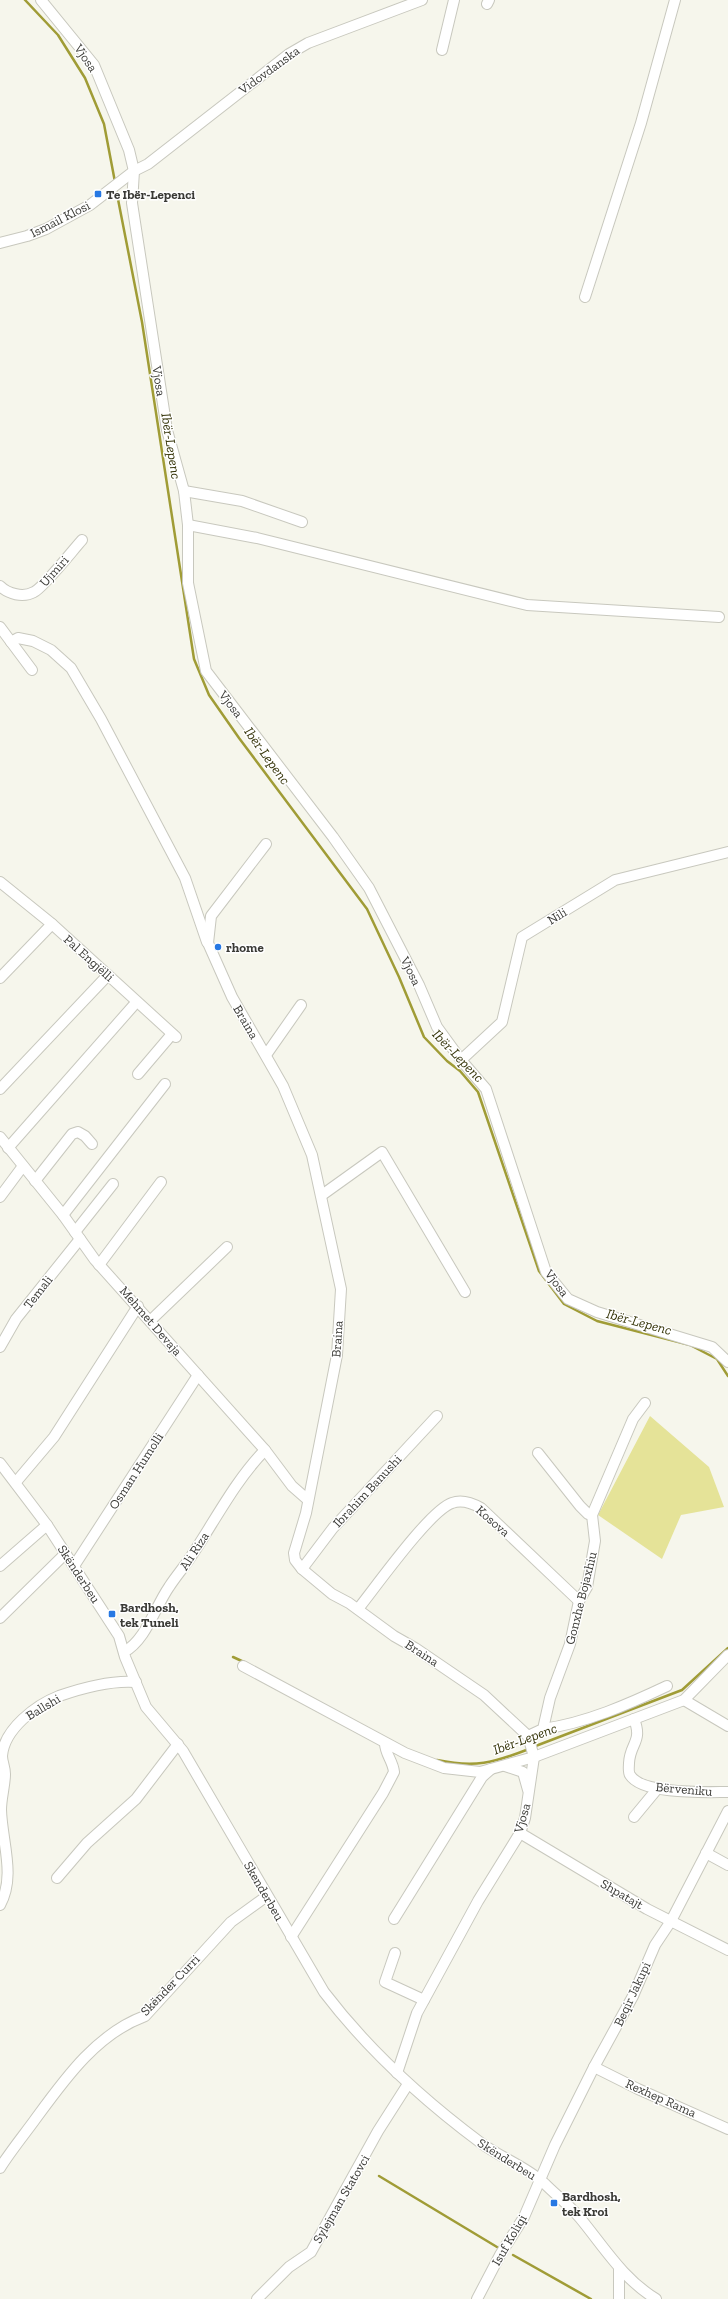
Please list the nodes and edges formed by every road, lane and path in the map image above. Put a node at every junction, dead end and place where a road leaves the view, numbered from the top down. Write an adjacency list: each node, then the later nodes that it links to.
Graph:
1 (40, 0): 6 (street, Vjosa)
2 (422, 0): 6 (street, Vidovdanska)
3 (454, 0): 5 (street)
4 (675, 0): 8 (street)
5 (442, 50)
6 (134, 171): 7 (street, Ismail Klosi); 9 (street, Vjosa)
7 (0, 243)
8 (585, 297)
9 (184, 491): 10 (street); 11 (street, Vjosa)
10 (302, 522)
11 (188, 525): 14 (street); 28 (street, Vjosa)
12 (82, 540): 13 (street, Ujmiri)
13 (0, 586)
14 (719, 617)
15 (0, 627): 16 (street)
16 (11, 642): 17 (street); 22 (street, Braina)
17 (32, 670)
18 (266, 844): 22 (street)
19 (728, 852): 28 (street, Nili)
20 (0, 882): 21 (street, Pal Engjëlli)
21 (52, 924): 23 (street, Pal Engjëlli); 24 (street)
22 (208, 944): 27 (street, Braina)
23 (108, 975): 29 (street, Pal Engjëlli); 31 (street)
24 (0, 978)
25 (301, 1005): 27 (street)
26 (133, 1006): 34 (street)
27 (266, 1055): 39 (street, Braina)
28 (461, 1060): 49 (street, Vjosa)
29 (138, 1074)
30 (165, 1084): 41 (street)
31 (0, 1089)
32 (0, 1137): 34 (street, Mehmet Devaja)
33 (92, 1144): 36 (street)
34 (8, 1148): 35 (street, Mehmet Devaja)
35 (23, 1166): 36 (street, Mehmet Devaja); 40 (street)
36 (35, 1181): 41 (street, Mehmet Devaja)
37 (161, 1182): 44 (street)
38 (113, 1184): 42 (street, Temali)
39 (322, 1195): 45 (street); 57 (street, Braina)
40 (0, 1197)
41 (63, 1215): 42 (street, Mehmet Devaja)
42 (78, 1236): 44 (street, Mehmet Devaja); 48 (street, Temali)
43 (226, 1247): 47 (street)
44 (99, 1264): 46 (street, Mehmet Devaja)
45 (465, 1292)
46 (138, 1306): 47 (street, Mehmet Devaja); 56 (street)
47 (150, 1321): 50 (street, Mehmet Devaja)
48 (0, 1347)
49 (728, 1362)
50 (198, 1375): 53 (street, Mehmet Devaja); 62 (street, Osman Humolli)
51 (645, 1403): 58 (street, Gonxhe Bojaxhiu)
52 (437, 1416): 63 (street, Ibrahim Banushi)
53 (265, 1450): 57 (street, Mehmet Devaja); 67 (street, Ali Riza)
54 (538, 1453): 58 (street)
55 (0, 1462): 56 (street, Skënderbeu)
56 (16, 1482): 59 (street, Skënderbeu)
57 (308, 1500): 63 (street, Braina)
58 (592, 1514): 64 (street, Gonxhe Bojaxhiu)
59 (47, 1525): 60 (street, Skënderbeu); 61 (street)
60 (65, 1554): 62 (street, Skënderbeu); 66 (street)
61 (0, 1566)
62 (74, 1566): 67 (street, Skënderbeu)
63 (302, 1569): 65 (street, Braina)
64 (579, 1601): 65 (street, Kosova); 75 (street, Gonxhe Bojaxhiu)
65 (358, 1609): 76 (street, Braina)
66 (0, 1618)
67 (125, 1654): 70 (street, Skënderbeu)
68 (728, 1655): 72 (street)
69 (242, 1666): 77 (street)
70 (135, 1680): 78 (street, Skënderbeu); 79 (street, Ballshi)
71 (667, 1686): 75 (street)
72 (684, 1700): 73 (street); 74 (street)
73 (634, 1719): 80 (street); 83 (street, Bërveniku)
74 (728, 1726)
75 (543, 1729): 76 (street)
76 (528, 1739): 80 (street, Braina)
77 (385, 1744): 82 (street); 96 (street)
78 (180, 1748): 91 (street); 92 (street, Skenderbeu)
79 (1, 1756): 93 (street, Ballshi)
80 (534, 1757): 81 (street); 85 (street, Vjosa)
81 (505, 1766): 82 (street); 85 (street)
82 (491, 1769): 94 (street)
83 (658, 1788): 84 (street, Bërveniku); 87 (street)
84 (728, 1792)
85 (529, 1794): 88 (street, Vjosa)
86 (728, 1811): 89 (street, Beqir Jakupi)
87 (634, 1816)
88 (520, 1833): 95 (street, Shpatajt); 99 (street, Vjosa)
89 (706, 1853): 90 (street); 95 (street, Beqir Jakupi)
90 (728, 1865)
91 (57, 1878)
92 (267, 1896): 96 (street, Skenderbeu); 105 (street, Skënder Curri)
93 (0, 1905)
94 (394, 1919)
95 (671, 1921): 97 (street, Shpatajt); 101 (street, Beqir Jakupi)
96 (291, 1937): 100 (street, Skenderbeu)
97 (728, 1950)
98 (395, 1954): 99 (street)
99 (424, 2000): 102 (street, Vjosa)
100 (351, 2027): 102 (street, Skënderbeu)
101 (594, 2067): 104 (street, Rexhep Rama); 106 (street, Beqir Jakupi)
102 (397, 2073): 103 (street, Skënderbeu)
103 (408, 2084): 106 (street, Skënderbeu); 108 (street, Sylejman Statovci)
104 (728, 2130)
105 (0, 2168)
106 (539, 2179): 107 (street, Skënderbeu); 109 (street, Isuf Koliqi)
107 (620, 2269): 110 (street); 111 (street, Skënderbeu)
108 (257, 2299)
109 (477, 2299)
110 (620, 2299)
111 (656, 2299)

